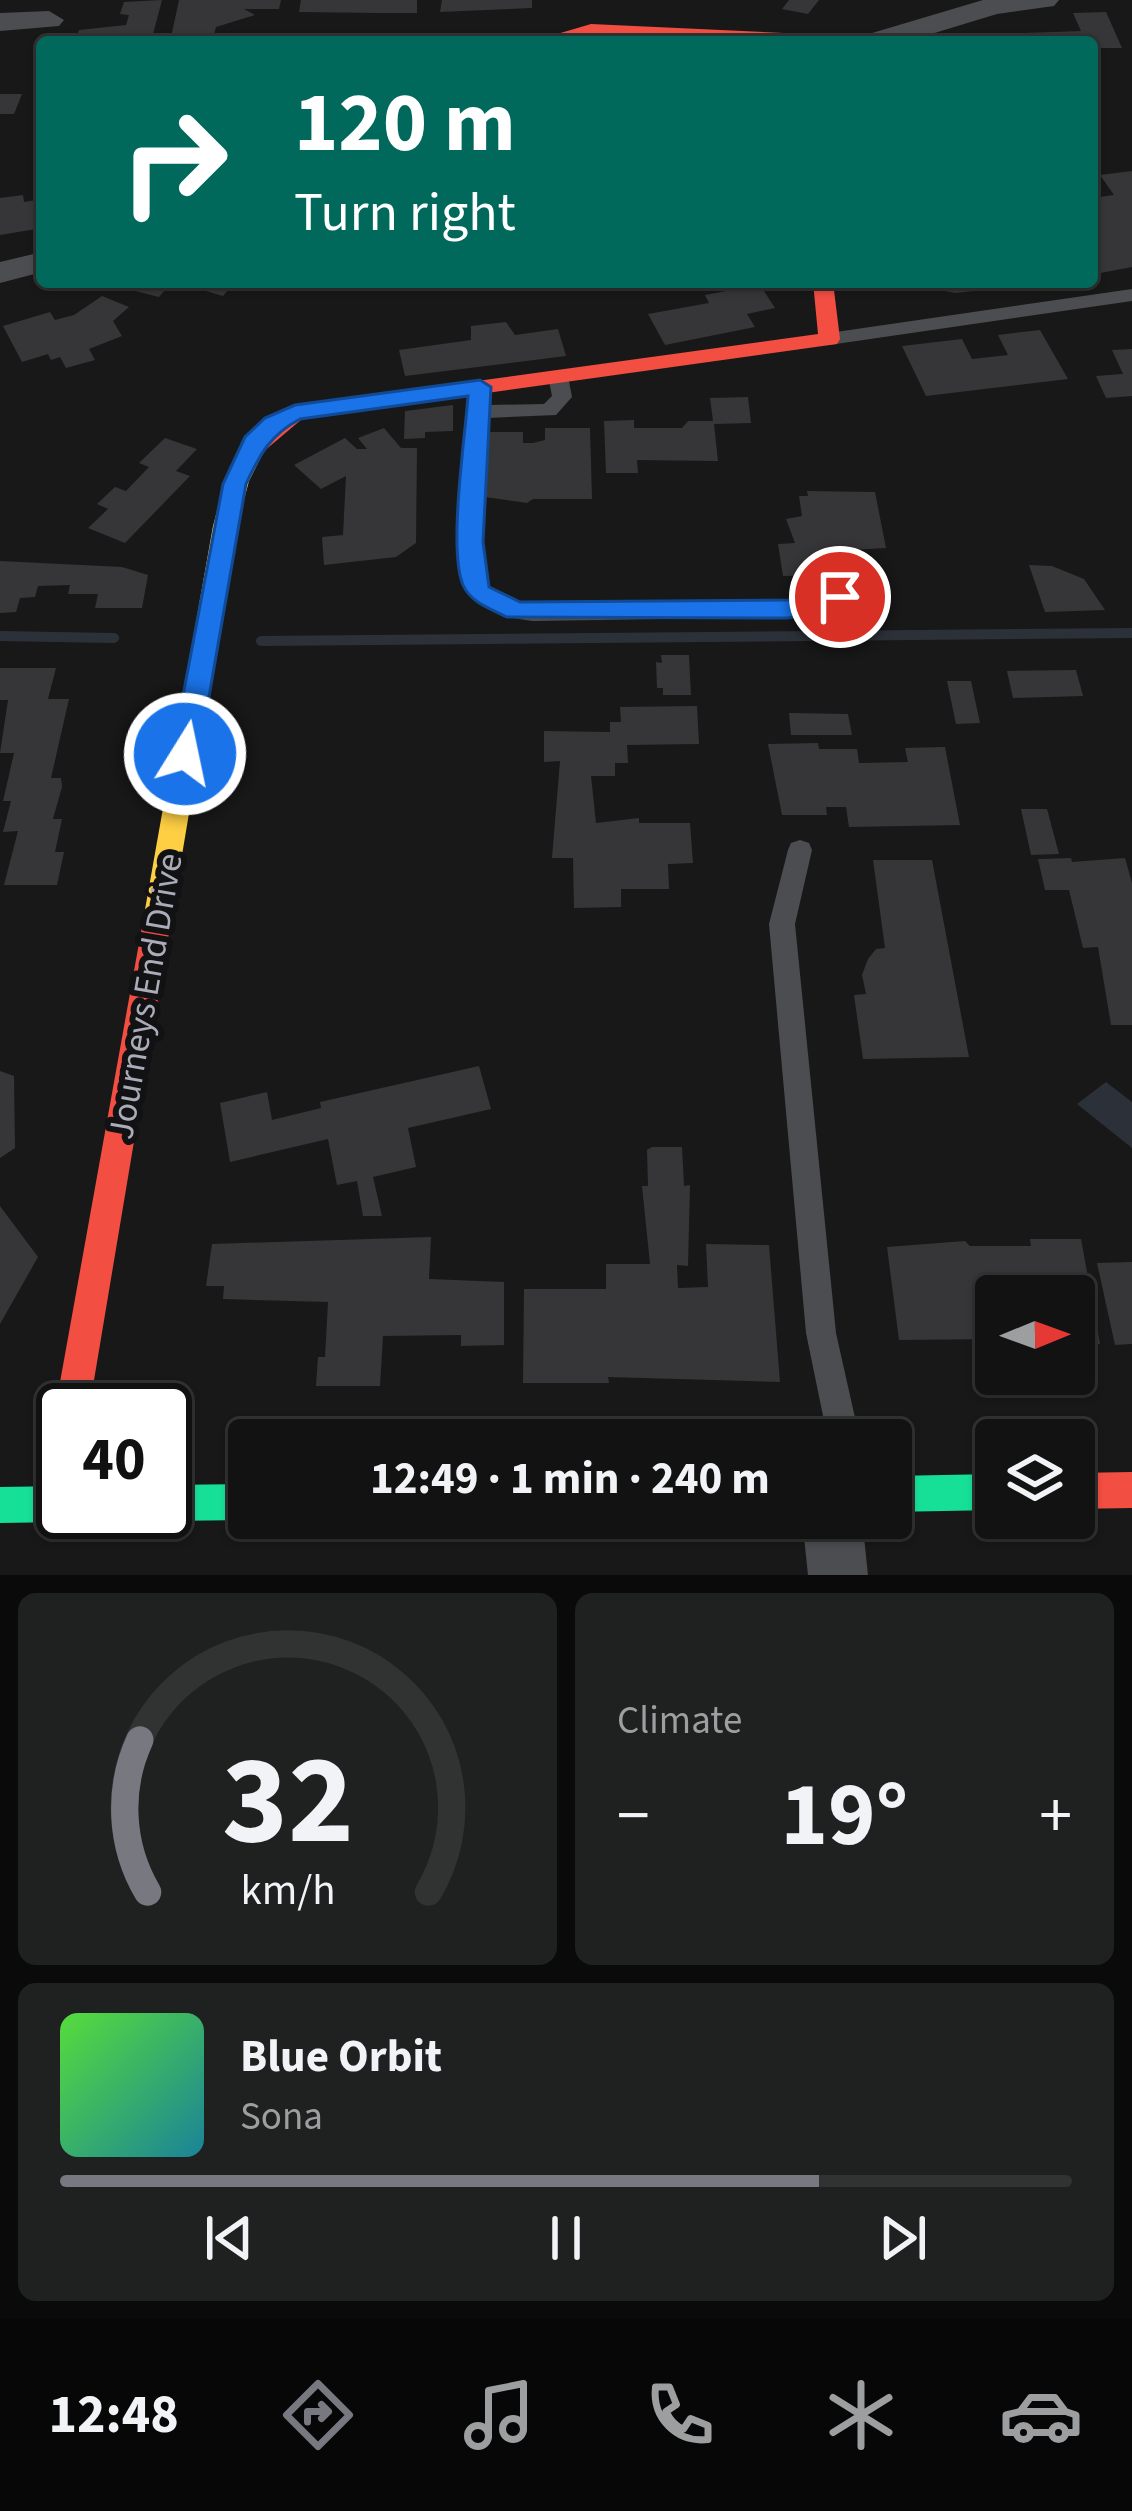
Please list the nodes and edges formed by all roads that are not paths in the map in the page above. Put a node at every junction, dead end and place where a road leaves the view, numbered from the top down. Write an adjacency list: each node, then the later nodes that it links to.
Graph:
1 (1044, 0): 6 (street)
2 (49, 20): 3 (street)
3 (0, 22)
4 (561, 36): 5 (street)
5 (752, 36)
6 (892, 36)
7 (36, 264): 8 (street)
8 (0, 273)
9 (825, 288): 11 (street)
10 (1132, 295): 11 (lane)
11 (829, 339): 12 (street, Journeys End Drive)
12 (478, 399): 13 (lane); 15 (street, Journeys End Drive)
13 (840, 597)
14 (800, 850): 16 (lane)
15 (77, 1383)
16 (839, 1419)
17 (1132, 1490): 18 (street)
18 (1095, 1491)
19 (975, 1492): 20 (street)
20 (912, 1494)
21 (228, 1502): 22 (street)
22 (192, 1503)
23 (834, 1539): 24 (street)
24 (838, 1575)

